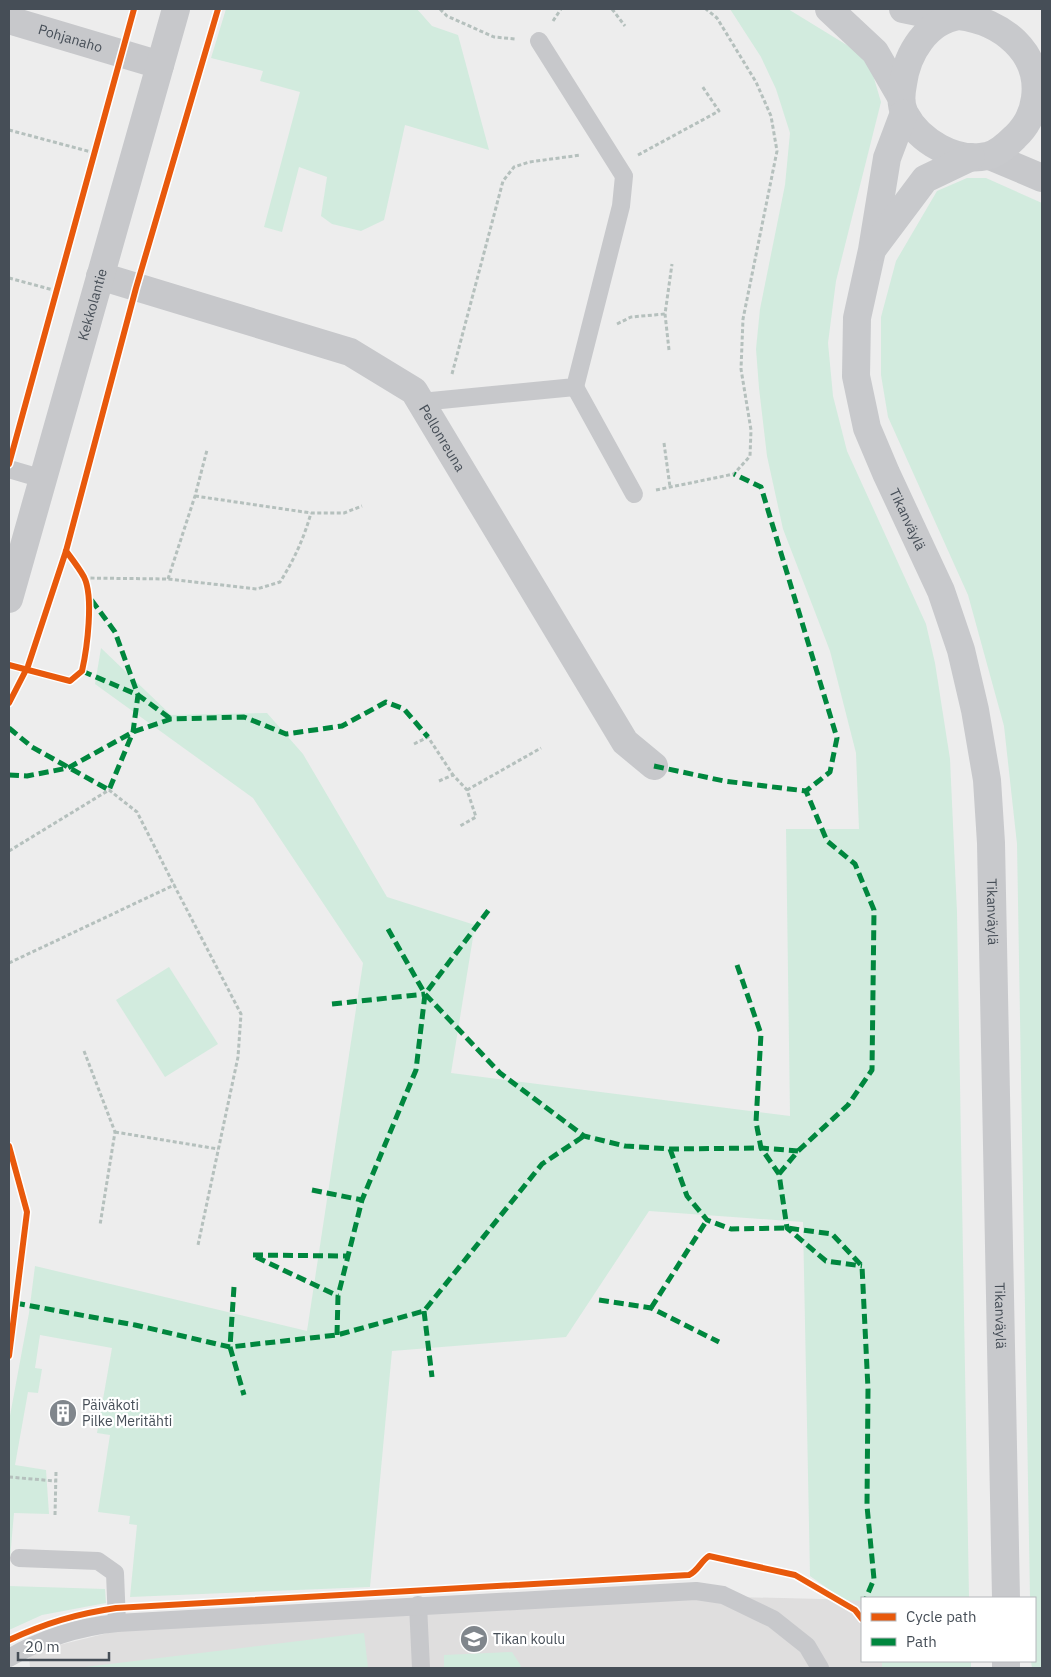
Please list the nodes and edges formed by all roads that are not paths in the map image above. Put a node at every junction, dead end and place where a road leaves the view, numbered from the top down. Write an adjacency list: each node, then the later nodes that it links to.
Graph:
1 (176, 9): 9 (street, Kekkolantie)
2 (829, 9): 12 (main road)
3 (903, 9): 5 (main road)
4 (985, 13): 5 (main road); 10 (main road)
5 (947, 18): 12 (main road)
6 (9, 20): 9 (street, Pohjanaho)
7 (539, 41): 17 (lane)
8 (1042, 41): 10 (main road)
9 (160, 66): 16 (street, Kekkolantie)
10 (1033, 66): 11 (main road)
11 (1038, 103): 13 (main road)
12 (902, 105): 13 (main road); 15 (main road, Tikanväylä)
13 (980, 157): 14 (street); 15 (main road, Tikanväylä)
14 (1042, 178)
15 (872, 250): 25 (main road, Tikanväylä)
16 (100, 276): 18 (street, Pellonreuna); 20 (street, Kekkolantie)
17 (575, 387): 18 (lane); 21 (lane)
18 (433, 400): 23 (street, Pellonreuna)
19 (9, 469): 20 (lane)
20 (43, 479): 22 (street, Kekkolantie)
21 (634, 494)
22 (9, 599)
23 (654, 766)
24 (19, 1558): 27 (lane)
25 (1006, 1597)
26 (418, 1605): 27 (lane); 29 (lane); 30 (lane)
27 (117, 1623): 28 (lane)
28 (9, 1658)
29 (421, 1668)
30 (820, 1668)

